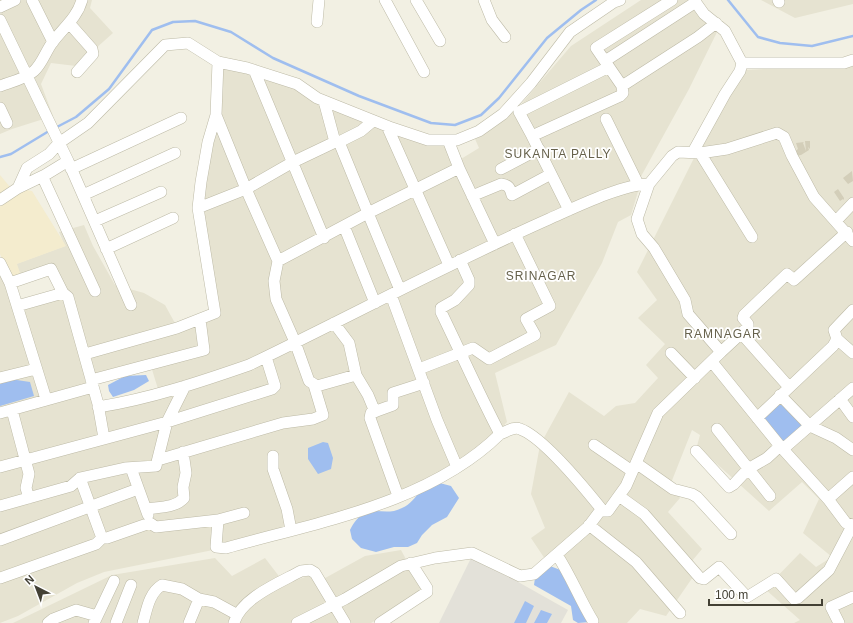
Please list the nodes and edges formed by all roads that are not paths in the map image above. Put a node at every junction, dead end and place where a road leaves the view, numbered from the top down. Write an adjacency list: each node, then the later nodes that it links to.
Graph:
1 (15, 0): 11 (street)
2 (32, 0): 17 (street)
3 (82, 0): 15 (street)
4 (319, 0): 13 (street)
5 (385, 0): 25 (street)
6 (416, 0): 18 (street)
7 (484, 0): 16 (street)
8 (620, 0): 39 (street)
9 (672, 0): 22 (street)
10 (695, 1): 14 (street); 22 (street)
11 (0, 7)
12 (0, 20): 26 (street)
13 (317, 22)
14 (716, 23): 21 (street); 28 (street)
15 (69, 24): 17 (street); 24 (street)
16 (505, 37)
17 (53, 42): 26 (street)
18 (440, 42)
19 (853, 60): 21 (street)
20 (218, 62): 23 (street); 31 (street); 38 (street)
21 (742, 63): 42 (street)
22 (607, 64): 28 (street); 37 (street)
23 (254, 70): 29 (street); 44 (street)
24 (77, 72)
25 (424, 72)
26 (28, 75): 27 (street); 38 (street)
27 (0, 86)
28 (622, 86): 37 (street)
29 (324, 101): 34 (street); 40 (street)
30 (0, 108): 35 (street)
31 (216, 115): 52 (street); 59 (street)
32 (181, 118): 45 (street)
33 (606, 119): 50 (street)
34 (373, 121): 36 (street); 40 (street)
35 (7, 123)
36 (387, 126): 39 (street); 53 (street)
37 (532, 136): 41 (street)
38 (58, 140): 45 (street); 51 (street)
39 (448, 140): 46 (street)
40 (337, 142): 44 (street); 61 (street)
41 (539, 149): 47 (street); 48 (street)
42 (692, 152): 50 (street); 63 (street); 67 (street)
43 (175, 154): 55 (street)
44 (293, 162): 52 (street); 69 (street)
45 (70, 165): 49 (street); 55 (street)
46 (459, 168): 53 (street); 56 (street)
47 (501, 169)
48 (551, 174): 56 (street); 60 (street)
49 (45, 175): 51 (street); 77 (street)
50 (644, 184): 60 (street); 90 (street)
51 (18, 188): 57 (street)
52 (246, 188): 59 (street); 73 (street)
53 (414, 191): 61 (street); 75 (street)
54 (161, 192): 64 (street)
55 (83, 195): 64 (street)
56 (472, 196): 70 (street)
57 (0, 200)
58 (853, 203): 63 (street)
59 (198, 208): 84 (street)
60 (569, 210): 66 (street)
61 (368, 213): 65 (street); 79 (street)
62 (173, 218): 71 (street)
63 (836, 220): 68 (street)
64 (95, 222): 71 (street)
65 (344, 226): 69 (street); 80 (street)
66 (515, 234): 70 (street); 89 (street)
67 (752, 236)
68 (850, 237): 86 (street)
69 (324, 238): 73 (street)
70 (494, 244): 72 (street)
71 (106, 248): 81 (street)
72 (460, 260): 75 (street); 89 (street)
73 (278, 261): 88 (street)
74 (0, 263): 76 (street)
75 (449, 265): 79 (street)
76 (10, 283): 78 (street); 82 (street)
77 (95, 291)
78 (64, 293): 82 (street); 93 (street)
79 (396, 293): 80 (street); 97 (street)
80 (375, 303): 85 (street)
81 (131, 305)
82 (17, 306): 96 (street)
83 (853, 310): 87 (street)
84 (200, 319): 93 (street); 101 (street)
85 (334, 323): 88 (street); 98 (street)
86 (741, 333): 90 (street); 105 (street)
87 (837, 339): 92 (street); 105 (street)
88 (295, 342): 94 (street); 103 (street)
89 (461, 352): 97 (street); 119 (street)
90 (721, 352): 95 (street)
91 (671, 353): 100 (street)
92 (853, 353)
93 (84, 354): 101 (street)
94 (266, 357): 104 (street); 116 (street)
95 (712, 362): 100 (street); 115 (street)
96 (36, 369): 99 (street); 108 (street)
97 (419, 369): 102 (street)
98 (356, 375): 103 (street); 112 (street)
99 (0, 378)
100 (695, 378): 131 (street)
101 (92, 383): 108 (street); 110 (street)
102 (424, 383): 112 (street); 130 (street)
103 (314, 385): 125 (street)
104 (185, 386): 110 (street); 116 (street)
105 (789, 387): 107 (street)
106 (853, 388): 109 (street)
107 (780, 395): 115 (street); 117 (street)
108 (46, 399): 111 (street)
109 (840, 399): 114 (street); 117 (street)
110 (98, 407): 120 (street)
111 (12, 410): 113 (street); 127 (street)
112 (375, 412): 137 (street)
113 (0, 413)
114 (853, 417)
115 (757, 418): 122 (street)
116 (167, 422): 120 (street); 128 (street)
117 (810, 426): 122 (street); 123 (street)
118 (717, 429): 133 (street)
119 (500, 434): 130 (street); 145 (street)
120 (104, 438): 127 (street)
121 (594, 445): 131 (street)
122 (782, 447): 133 (street); 141 (street)
123 (853, 450)
124 (696, 451): 133 (street)
125 (183, 452): 128 (street); 144 (street)
126 (273, 456): 151 (street)
127 (26, 460): 129 (street); 140 (street)
128 (158, 460): 132 (street)
129 (0, 467)
130 (457, 467): 137 (street)
131 (634, 467): 138 (street); 152 (street)
132 (131, 468): 135 (street); 136 (street)
133 (748, 469): 139 (street)
134 (853, 477): 141 (street)
135 (80, 478): 140 (street); 143 (street)
136 (138, 489): 143 (street); 144 (street)
137 (398, 496): 151 (street)
138 (618, 496): 145 (street); 150 (street)
139 (770, 496)
140 (29, 498): 142 (street)
141 (828, 499): 150 (street)
142 (0, 506)
143 (90, 506): 153 (street); 154 (street)
144 (146, 509): 148 (street)
145 (603, 511): 149 (street)
146 (244, 513): 147 (street)
147 (218, 520): 148 (street); 151 (street)
148 (150, 523): 153 (street)
149 (589, 525): 155 (street); 163 (street)
150 (852, 526)
151 (291, 530)
152 (731, 534)
153 (102, 538): 157 (street)
154 (0, 540)
155 (557, 555): 156 (street); 166 (street)
156 (411, 563): 162 (street); 173 (street)
157 (0, 578)
158 (114, 581): 165 (street)
159 (131, 586): 168 (street)
160 (853, 597): 174 (street)
161 (200, 599): 164 (street); 169 (street); 170 (street)
162 (335, 605): 164 (street); 171 (street); 172 (street)
163 (680, 613)
164 (235, 618)
165 (96, 619): 167 (street)
166 (593, 622)
167 (48, 623)
168 (116, 623)
169 (143, 623)
170 (189, 623)
171 (298, 623)
172 (345, 623)
173 (380, 623)
174 (839, 623)

